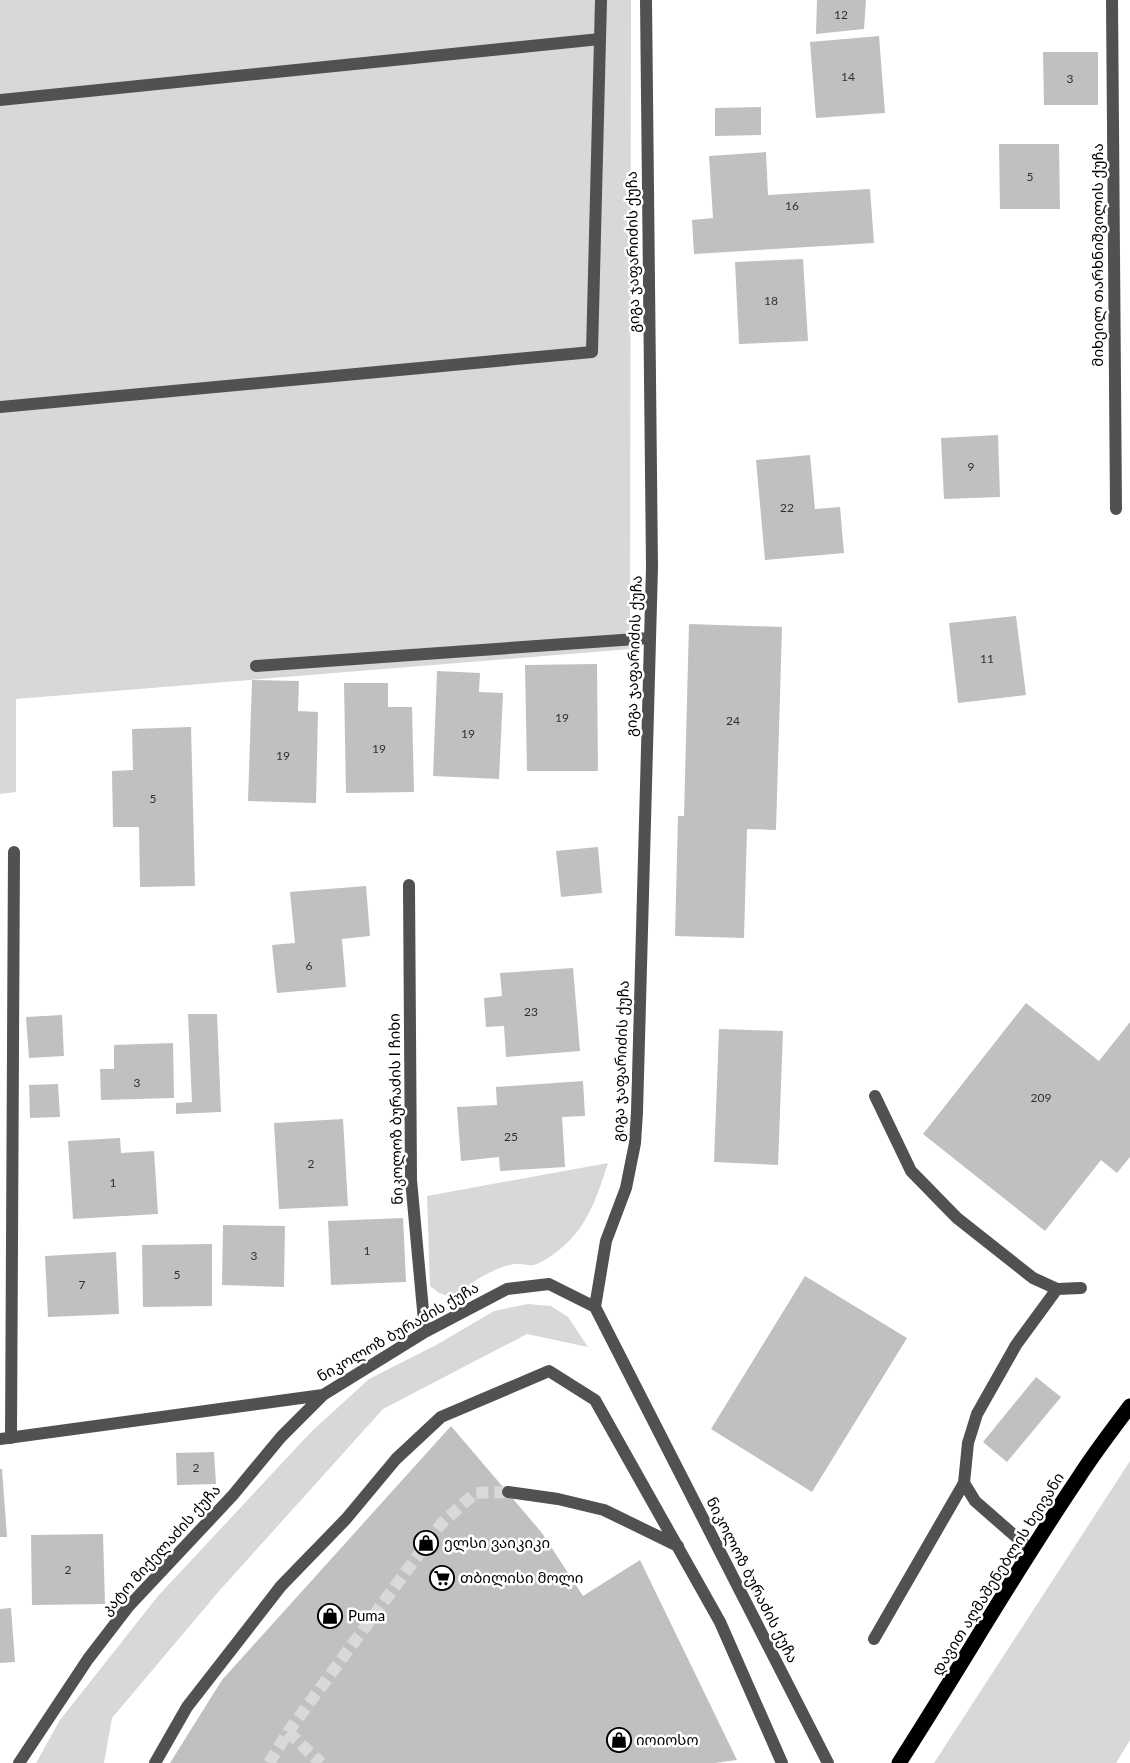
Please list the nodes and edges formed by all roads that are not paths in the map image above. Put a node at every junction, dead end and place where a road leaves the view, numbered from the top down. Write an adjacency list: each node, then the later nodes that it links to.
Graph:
1 (600, 0): 4 (street)
2 (646, 0): 8 (street, გიგა ჯაფარიძის ქუჩა)
3 (1112, 0): 7 (street, მიხეილ თარხნიშვილის ქუჩა)
4 (600, 40): 5 (street); 6 (street)
5 (0, 100)
6 (0, 407)
7 (1116, 509)
8 (650, 638): 9 (street); 15 (street, გიგა ჯაფარიძის ქუჩა)
9 (256, 666)
10 (14, 852): 19 (street)
11 (409, 885): 16 (street, ნიკოლოზ ბურაძის I ჩიხი)
12 (875, 1096): 14 (street)
13 (1082, 1288): 14 (street)
14 (1058, 1289): 20 (street)
15 (594, 1308): 16 (street, ნიკოლოზ ბურაძის ქუჩა); 28 (street, ნიკოლოზ ბურაძის ქუჩა)
16 (425, 1332): 17 (street, ნიკოლოზ ბურაძის ქუჩა)
17 (323, 1395): 19 (street, ნიკოლოზ ბურაძის ქუჩა); 25 (street, კატო მიქელაძის ქუჩა)
18 (1130, 1406): 23 (highway, დავით აღმაშენებლის ხეივანი)
19 (6, 1438)
20 (964, 1483): 23 (street); 24 (street)
21 (508, 1492): 22 (street)
22 (678, 1546): 26 (street); 27 (street)
23 (1031, 1550): 29 (highway, დავით აღმაშენებლის ხეივანი)
24 (874, 1639)
25 (19, 1763)
26 (155, 1763)
27 (782, 1763)
28 (828, 1763)
29 (899, 1763)

